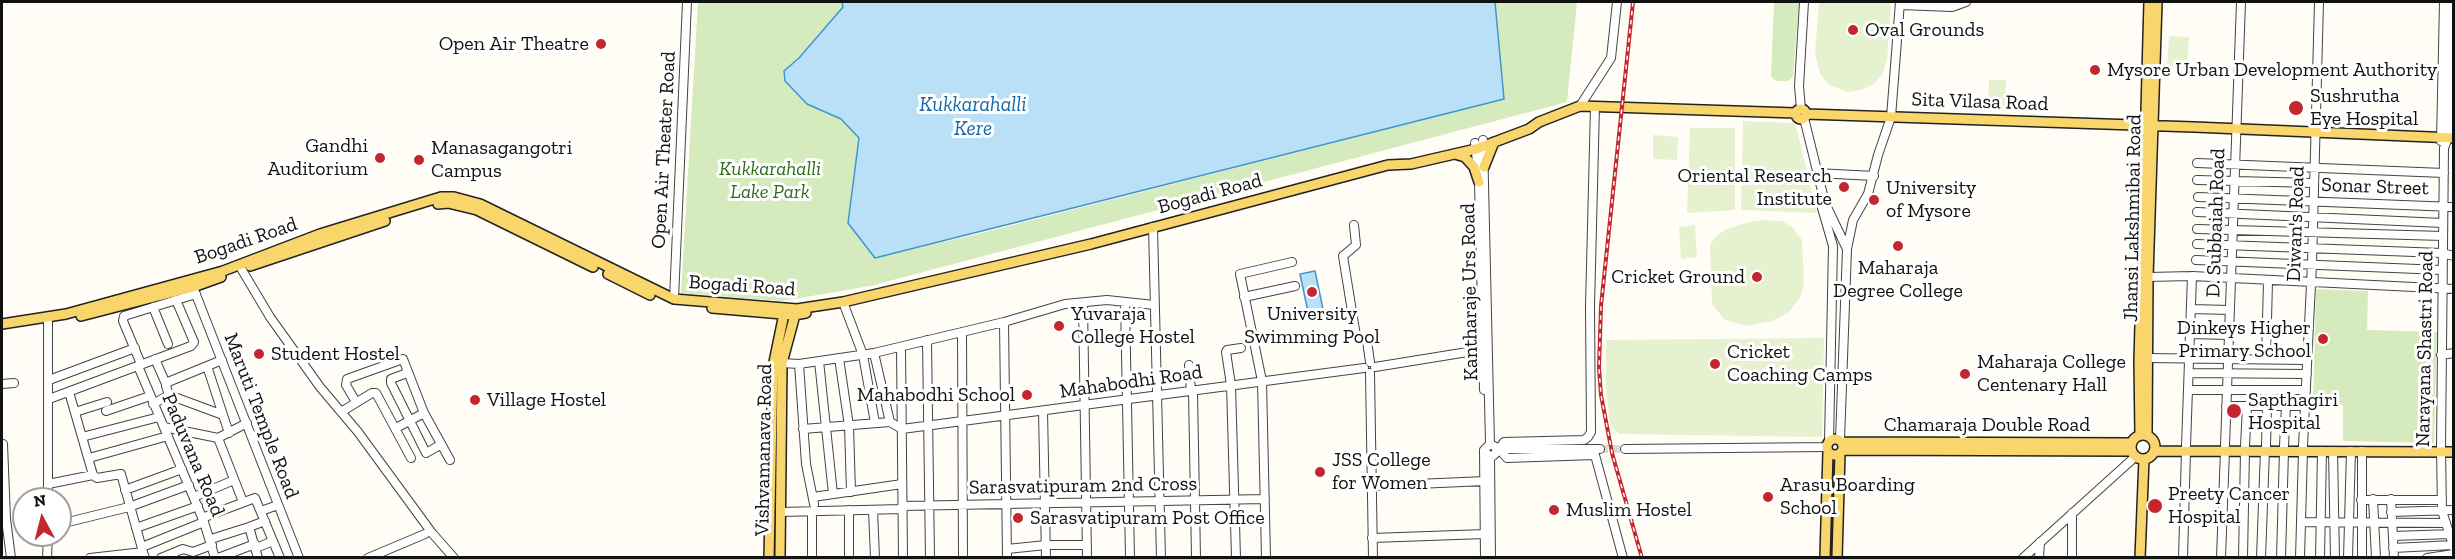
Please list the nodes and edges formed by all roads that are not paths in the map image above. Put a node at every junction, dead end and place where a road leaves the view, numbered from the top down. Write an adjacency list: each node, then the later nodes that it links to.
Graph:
1 (687, 2): 76 (street, Open Air Theater Road)
2 (1617, 2): 13 (street)
3 (1804, 2): 15 (street)
4 (1966, 2): 11 (street)
5 (2149, 2): 18 (main road, Jhansi Lakshmibai Road)
6 (2157, 2): 18 (main road, Jhansi Lakshmibai Road)
7 (2241, 2): 19 (street, D. Subbaiah Road)
8 (2319, 2): 20 (street, Diwan's Road)
9 (2444, 2): 12 (street, Narayana Shastri Road)
10 (2450, 2): 12 (street, Narayana Shastri Road)
11 (1900, 3): 16 (street)
12 (2448, 74): 21 (street, Narayana Shastri Road)
13 (1580, 106): 14 (main road, Sita Vilasa Road); 17 (main road, Bogadi Road)
14 (1594, 106): 15 (main road, Sita Vilasa Road); 184 (street)
15 (1801, 115): 16 (main road, Sita Vilasa Road); 30 (street); 174 (street)
16 (1891, 117): 18 (main road, Sita Vilasa Road); 32 (street)
17 (1539, 122): 22 (main road, Bogadi Road); 23 (main road, Bogadi Road)
18 (2149, 126): 19 (main road, Sita Vilasa Road); 67 (main road, Jhansi Lakshmibai Road); 167 (main road, Jhansi Lakshmibai Road)
19 (2237, 129): 20 (main road, Sita Vilasa Road); 27 (street, D. Subbaiah Road)
20 (2315, 132): 21 (main road, Sita Vilasa Road); 29 (street, Diwan's Road)
21 (2447, 138): 31 (street, Narayana Shastri Road)
22 (1494, 142): 23 (main road, Bogadi Road); 28 (main road)
23 (1479, 144): 24 (main road, Bogadi Road); 26 (main road, Bogadi Road); 28 (street, Kantharaje Urs Road); 35 (street, Kantharaje Urs Road)
24 (1453, 154): 26 (main road, Bogadi Road); 35 (main road)
25 (2197, 163): 27 (street)
26 (1396, 164): 47 (main road, Bogadi Road)
27 (2235, 165): 29 (street); 34 (street, D. Subbaiah Road)
28 (1484, 167): 58 (street, Kantharaje Urs Road)
29 (2314, 167): 31 (street); 36 (street, Diwan's Road)
30 (1816, 173): 32 (street); 56 (street)
31 (2444, 173): 40 (street, Narayana Shastri Road)
32 (1874, 176): 56 (street)
33 (2197, 180): 34 (street)
34 (2234, 181): 36 (street); 38 (street, D. Subbaiah Road)
35 (1479, 182): 58 (street, Kantharaje Urs Road)
36 (2314, 183): 39 (street, Diwan's Road)
37 (2198, 197): 38 (street, Sonar Street)
38 (2233, 198): 39 (street, Sonar Street); 43 (street, D. Subbaiah Road)
39 (2314, 201): 40 (street, Sonar Street); 44 (street, Diwan's Road)
40 (2444, 207): 41 (street, Sonar Street); 45 (street, Narayana Shastri Road)
41 (2454, 207)
42 (2197, 212): 43 (street)
43 (2232, 214): 44 (street); 49 (street, D. Subbaiah Road)
44 (2313, 217): 45 (street); 50 (street, Diwan's Road)
45 (2443, 223): 52 (street, Narayana Shastri Road)
46 (1354, 225): 118 (street)
47 (1153, 227): 80 (main road, Bogadi Road); 81 (street)
48 (2197, 229): 49 (street)
49 (2232, 230): 50 (street); 54 (street, D. Subbaiah Road)
50 (2313, 233): 52 (street); 55 (street, Diwan's Road)
51 (336, 234): 64 (main road, Bogadi Road); 72 (main road, Bogadi Road); 76 (main road, Bogadi Road); 84 (main road)
52 (2443, 236): 57 (street, Narayana Shastri Road)
53 (2197, 244): 54 (street)
54 (2232, 246): 55 (street); 61 (street, D. Subbaiah Road)
55 (2312, 248): 57 (street); 63 (street, Diwan's Road)
56 (1847, 249): 173 (street)
57 (2442, 253): 59 (street); 65 (street, Narayana Shastri Road)
58 (1483, 254): 99 (street, Kantharaje Urs Road)
59 (2454, 256)
60 (2196, 260): 61 (street)
61 (2231, 260): 63 (street); 68 (street, D. Subbaiah Road)
62 (1292, 262): 75 (street)
63 (2312, 264): 65 (street); 70 (street, Diwan's Road)
64 (242, 270): 72 (main road, Bogadi Road); 149 (street)
65 (2442, 270): 73 (street, Narayana Shastri Road)
66 (2192, 276): 67 (street); 68 (street); 83 (street)
67 (2148, 277): 105 (main road, Jhansi Lakshmibai Road)
68 (2230, 279): 69 (street); 85 (street, D. Subbaiah Road)
69 (2268, 281): 70 (street); 109 (street)
70 (2311, 282): 73 (street); 111 (street, Diwan's Road)
71 (1295, 286): 75 (street)
72 (193, 287): 77 (street); 87 (main road, Bogadi Road); 89 (main road, Bogadi Road); 110 (street, Maruti Temple Road)
73 (2441, 288): 74 (street); 103 (street, Narayana Shastri Road)
74 (2454, 289)
75 (1244, 297): 124 (street)
76 (674, 299): 84 (main road, Bogadi Road)
77 (176, 300): 82 (street); 107 (street)
78 (1125, 302): 79 (street); 81 (street); 138 (street)
79 (1083, 303): 88 (street); 141 (street)
80 (844, 304): 86 (main road, Bogadi Road); 102 (street)
81 (1154, 306): 135 (street)
82 (153, 307): 95 (street); 97 (street, Paduvana Road)
83 (2191, 309): 85 (street); 92 (street)
84 (785, 310): 86 (main road, Bogadi Road); 273 (main road, Vishvamanava Road)
85 (2229, 310): 93 (street, D. Subbaiah Road)
86 (796, 312): 113 (main road, Vishvamanava Road)
87 (48, 322): 90 (main road, Bogadi Road); 123 (street)
88 (1004, 322): 91 (street); 152 (street)
89 (2, 324)
90 (2, 329)
91 (962, 332): 94 (street); 155 (street)
92 (2190, 334): 93 (street); 106 (street)
93 (2229, 334): 108 (street, D. Subbaiah Road)
94 (927, 340): 96 (street); 160 (street)
95 (168, 344)
96 (901, 346): 100 (street); 165 (street)
97 (135, 348): 115 (street, Paduvana Road); 123 (street)
98 (1241, 348): 128 (street)
99 (1485, 349): 118 (street, Mahabodhi Road); 184 (street, Kantharaje Urs Road)
100 (874, 353): 102 (street); 156 (street)
101 (2454, 353): 103 (street)
102 (863, 355): 104 (street); 158 (street)
103 (2442, 355): 185 (street, Narayana Shastri Road)
104 (839, 358): 112 (street); 159 (street)
105 (2147, 358): 106 (street); 167 (main road, Jhansi Lakshmibai Road)
106 (2189, 358): 108 (street); 120 (street)
107 (155, 359): 115 (street); 127 (street)
108 (2227, 359): 109 (street); 121 (street, D. Subbaiah Road)
109 (2266, 359): 111 (street)
110 (222, 360): 117 (street); 157 (street, Maruti Temple Road)
111 (2306, 360): 122 (street, Diwan's Road)
112 (819, 361): 114 (street); 163 (street)
113 (782, 363): 114 (street); 232 (main road, Vishvamanava Road)
114 (799, 364): 164 (street)
115 (139, 365): 133 (street); 136 (street, Paduvana Road)
116 (1189, 365): 132 (street)
117 (207, 366): 127 (street); 151 (street)
118 (1370, 367): 124 (street, Mahabodhi Road); 202 (street)
119 (407, 373): 139 (street); 150 (street); 154 (street)
120 (2189, 373): 121 (street); 129 (street)
121 (2227, 374): 122 (street); 130 (street, D. Subbaiah Road)
122 (2307, 374): 131 (street, Diwan's Road)
123 (49, 380): 137 (street)
124 (1262, 381): 128 (street, Mahabodhi Road); 208 (street)
125 (14, 383): 126 (street)
126 (2, 384)
127 (166, 384): 134 (street)
128 (1231, 386): 132 (street, Mahabodhi Road); 207 (street)
129 (2188, 390): 130 (street); 176 (street)
130 (2227, 390): 131 (street); 142 (street, D. Subbaiah Road)
131 (2306, 390): 146 (street, Diwan's Road)
132 (1192, 391): 135 (street, Mahabodhi Road); 211 (street)
133 (69, 392): 137 (street); 148 (street)
134 (169, 395): 140 (street); 151 (street)
135 (1157, 395): 138 (street, Mahabodhi Road); 215 (street)
136 (150, 396): 140 (street, Paduvana Road); 148 (street)
137 (49, 399): 199 (street)
138 (1125, 400): 141 (street, Mahabodhi Road); 214 (street)
139 (356, 402): 149 (street); 162 (street)
140 (153, 404): 153 (street, Paduvana Road)
141 (1083, 405): 147 (street, Mahabodhi Road); 217 (street)
142 (2226, 406): 143 (street); 177 (street, D. Subbaiah Road)
143 (2247, 406): 144 (street); 178 (street)
144 (2267, 406): 145 (street); 179 (street)
145 (2286, 406): 146 (street); 180 (street)
146 (2306, 406): 183 (street, Diwan's Road)
147 (1042, 411): 152 (street, Mahabodhi Road); 218 (street)
148 (75, 412): 169 (street)
149 (341, 412): 272 (street)
150 (424, 412): 154 (street); 172 (street)
151 (223, 415): 166 (street)
152 (1005, 416): 155 (street, Mahabodhi Road); 220 (street)
153 (159, 417): 161 (street, Paduvana Road); 169 (street)
154 (408, 421): 162 (street); 172 (street)
155 (963, 421): 160 (street, Mahabodhi Road); 221 (street)
156 (890, 422): 158 (street); 165 (street)
157 (247, 423): 166 (street); 223 (street, Maruti Temple Road)
158 (875, 423): 159 (street)
159 (849, 426): 163 (street); 204 (street)
160 (928, 426): 165 (street, Mahabodhi Road); 224 (street)
161 (164, 427): 168 (street, Paduvana Road); 170 (street)
162 (396, 428): 193 (street)
163 (828, 428): 164 (street); 205 (street)
164 (803, 429): 219 (street)
165 (902, 429): 200 (street)
166 (229, 433): 170 (street)
167 (2143, 435): 175 (main road); 191 (main road)
168 (168, 436): 192 (street); 195 (street, Paduvana Road)
169 (82, 437): 192 (street)
170 (218, 438): 197 (street)
171 (2, 444): 235 (street)
172 (440, 445): 194 (street)
173 (1841, 446): 174 (main road); 174 (main road); 191 (main road, Chamaraja Double Road); 294 (main road)
174 (1828, 447): 182 (street); 293 (main road)
175 (2155, 448): 176 (main road); 191 (main road)
176 (2186, 448): 177 (main road); 299 (street)
177 (2225, 448): 178 (main road); 300 (street, D. Subbaiah Road)
178 (2245, 448): 179 (main road); 301 (street)
179 (2266, 448): 180 (main road); 302 (street)
180 (2284, 448): 183 (main road); 303 (street)
181 (1600, 449): 184 (street)
182 (1625, 449)
183 (2303, 449): 185 (main road); 187 (main road); 239 (street, Diwan's Road)
184 (1491, 450): 198 (street, Kantharaje Urs Road); 291 (street, Kantharaje Urs Road); 292 (street)
185 (2441, 450): 186 (main road); 190 (main road); 213 (street, Narayana Shastri Road)
186 (2454, 450)
187 (2322, 451): 188 (main road); 240 (street)
188 (2333, 451): 189 (main road); 241 (street)
189 (2351, 451): 190 (main road); 242 (street)
190 (2362, 451): 212 (street)
191 (2136, 452): 234 (street); 298 (main road)
192 (89, 458): 196 (street)
193 (411, 458)
194 (450, 460)
195 (182, 469): 201 (street, Paduvana Road); 203 (street)
196 (93, 475): 199 (street); 203 (street)
197 (234, 480): 206 (street); 216 (street)
198 (1485, 481): 202 (street); 250 (street, Kantharaje Urs Road)
199 (48, 484)
200 (902, 484): 204 (street); 226 (street)
201 (189, 485): 206 (street, Paduvana Road); 225 (street)
202 (1371, 486): 253 (street)
203 (125, 490): 225 (street)
204 (850, 492): 205 (street)
205 (833, 494): 219 (street)
206 (194, 497): 222 (street, Paduvana Road)
207 (1235, 499): 208 (street, Sarasvatipuram 2nd Cross); 211 (street, Sarasvatipuram 2nd Cross); 287 (street)
208 (1264, 499): 288 (street)
209 (2373, 499): 210 (street); 212 (street); 244 (street)
210 (2391, 499): 213 (street); 233 (street)
211 (1195, 500): 215 (street, Sarasvatipuram 2nd Cross); 286 (street)
212 (2361, 500): 243 (street)
213 (2442, 500): 231 (street, Narayana Shastri Road)
214 (1129, 501): 215 (street, Sarasvatipuram 2nd Cross); 217 (street, Sarasvatipuram 2nd Cross); 284 (street)
215 (1159, 501): 285 (street)
216 (243, 502): 230 (street); 236 (street)
217 (1086, 502): 218 (street, Sarasvatipuram 2nd Cross); 258 (street)
218 (1045, 503): 220 (street, Sarasvatipuram 2nd Cross); 257 (street)
219 (813, 504): 227 (street, Sarasvatipuram 2nd Cross); 232 (street); 275 (street)
220 (1007, 504): 221 (street, Sarasvatipuram 2nd Cross); 261 (street)
221 (963, 505): 224 (street, Sarasvatipuram 2nd Cross); 280 (street)
222 (198, 506): 236 (street, Paduvana Road); 248 (street)
223 (278, 506): 230 (street); 270 (street, Maruti Temple Road)
224 (929, 506): 226 (street, Sarasvatipuram 2nd Cross); 279 (street)
225 (129, 507): 237 (street); 248 (street)
226 (903, 507): 228 (street, Sarasvatipuram 2nd Cross); 278 (street)
227 (849, 510): 228 (street, Sarasvatipuram 2nd Cross); 276 (street)
228 (873, 510): 277 (street)
229 (2454, 510): 231 (street)
230 (261, 511): 238 (street)
231 (2442, 511): 233 (street); 246 (street, Narayana Shastri Road)
232 (780, 512): 274 (main road, Vishvamanava Road)
233 (2391, 512): 245 (street)
234 (2072, 513): 256 (street); 297 (street)
235 (4, 519): 264 (street)
236 (203, 520): 255 (street, Paduvana Road); 263 (street)
237 (72, 521)
238 (266, 521): 247 (street); 254 (street)
239 (2301, 522): 240 (street); 304 (street, Diwan's Road)
240 (2320, 522): 241 (street); 305 (street)
241 (2334, 522): 242 (street); 306 (street)
242 (2349, 522): 243 (street); 307 (street)
243 (2363, 522): 244 (street); 308 (street)
244 (2375, 523): 245 (street); 309 (street)
245 (2392, 523): 246 (street); 252 (street)
246 (2446, 523): 251 (street, Narayana Shastri Road)
247 (249, 527): 255 (street); 259 (street)
248 (136, 528): 263 (street)
249 (425, 534): 271 (street)
250 (1485, 534): 253 (street); 290 (street, Kantharaje Urs Road)
251 (2452, 534): 252 (street); 262 (street, Narayana Shastri Road)
252 (2393, 536): 260 (street)
253 (1372, 538): 289 (street)
254 (273, 541): 259 (street); 269 (street)
255 (211, 542): 266 (street); 267 (street, Paduvana Road)
256 (2040, 542): 295 (street); 296 (street)
257 (1046, 545): 258 (street); 261 (street); 282 (street)
258 (1087, 545): 283 (street)
259 (255, 546): 267 (street); 268 (street)
260 (2393, 548): 262 (street); 310 (street)
261 (1007, 549): 281 (street)
262 (2453, 549): 311 (street)
263 (143, 552): 265 (street)
264 (11, 558)
265 (90, 558)
266 (161, 558)
267 (216, 558)
268 (258, 558)
269 (280, 558)
270 (299, 558)
271 (368, 558)
272 (454, 558)
273 (769, 558)
274 (780, 558)
275 (812, 558)
276 (849, 558)
277 (875, 558)
278 (903, 558)
279 (930, 558)
280 (963, 558)
281 (1007, 558)
282 (1046, 558)
283 (1087, 558)
284 (1130, 558)
285 (1161, 558)
286 (1196, 558)
287 (1236, 558)
288 (1266, 558)
289 (1373, 558)
290 (1485, 558)
291 (1491, 558)
292 (1623, 558)
293 (1825, 558)
294 (1837, 558)
295 (2023, 558)
296 (2039, 558)
297 (2072, 558)
298 (2140, 558)
299 (2183, 558)
300 (2221, 558)
301 (2243, 558)
302 (2261, 558)
303 (2281, 558)
304 (2300, 558)
305 (2320, 558)
306 (2334, 558)
307 (2348, 558)
308 (2362, 558)
309 (2376, 558)
310 (2394, 558)
311 (2427, 558)

